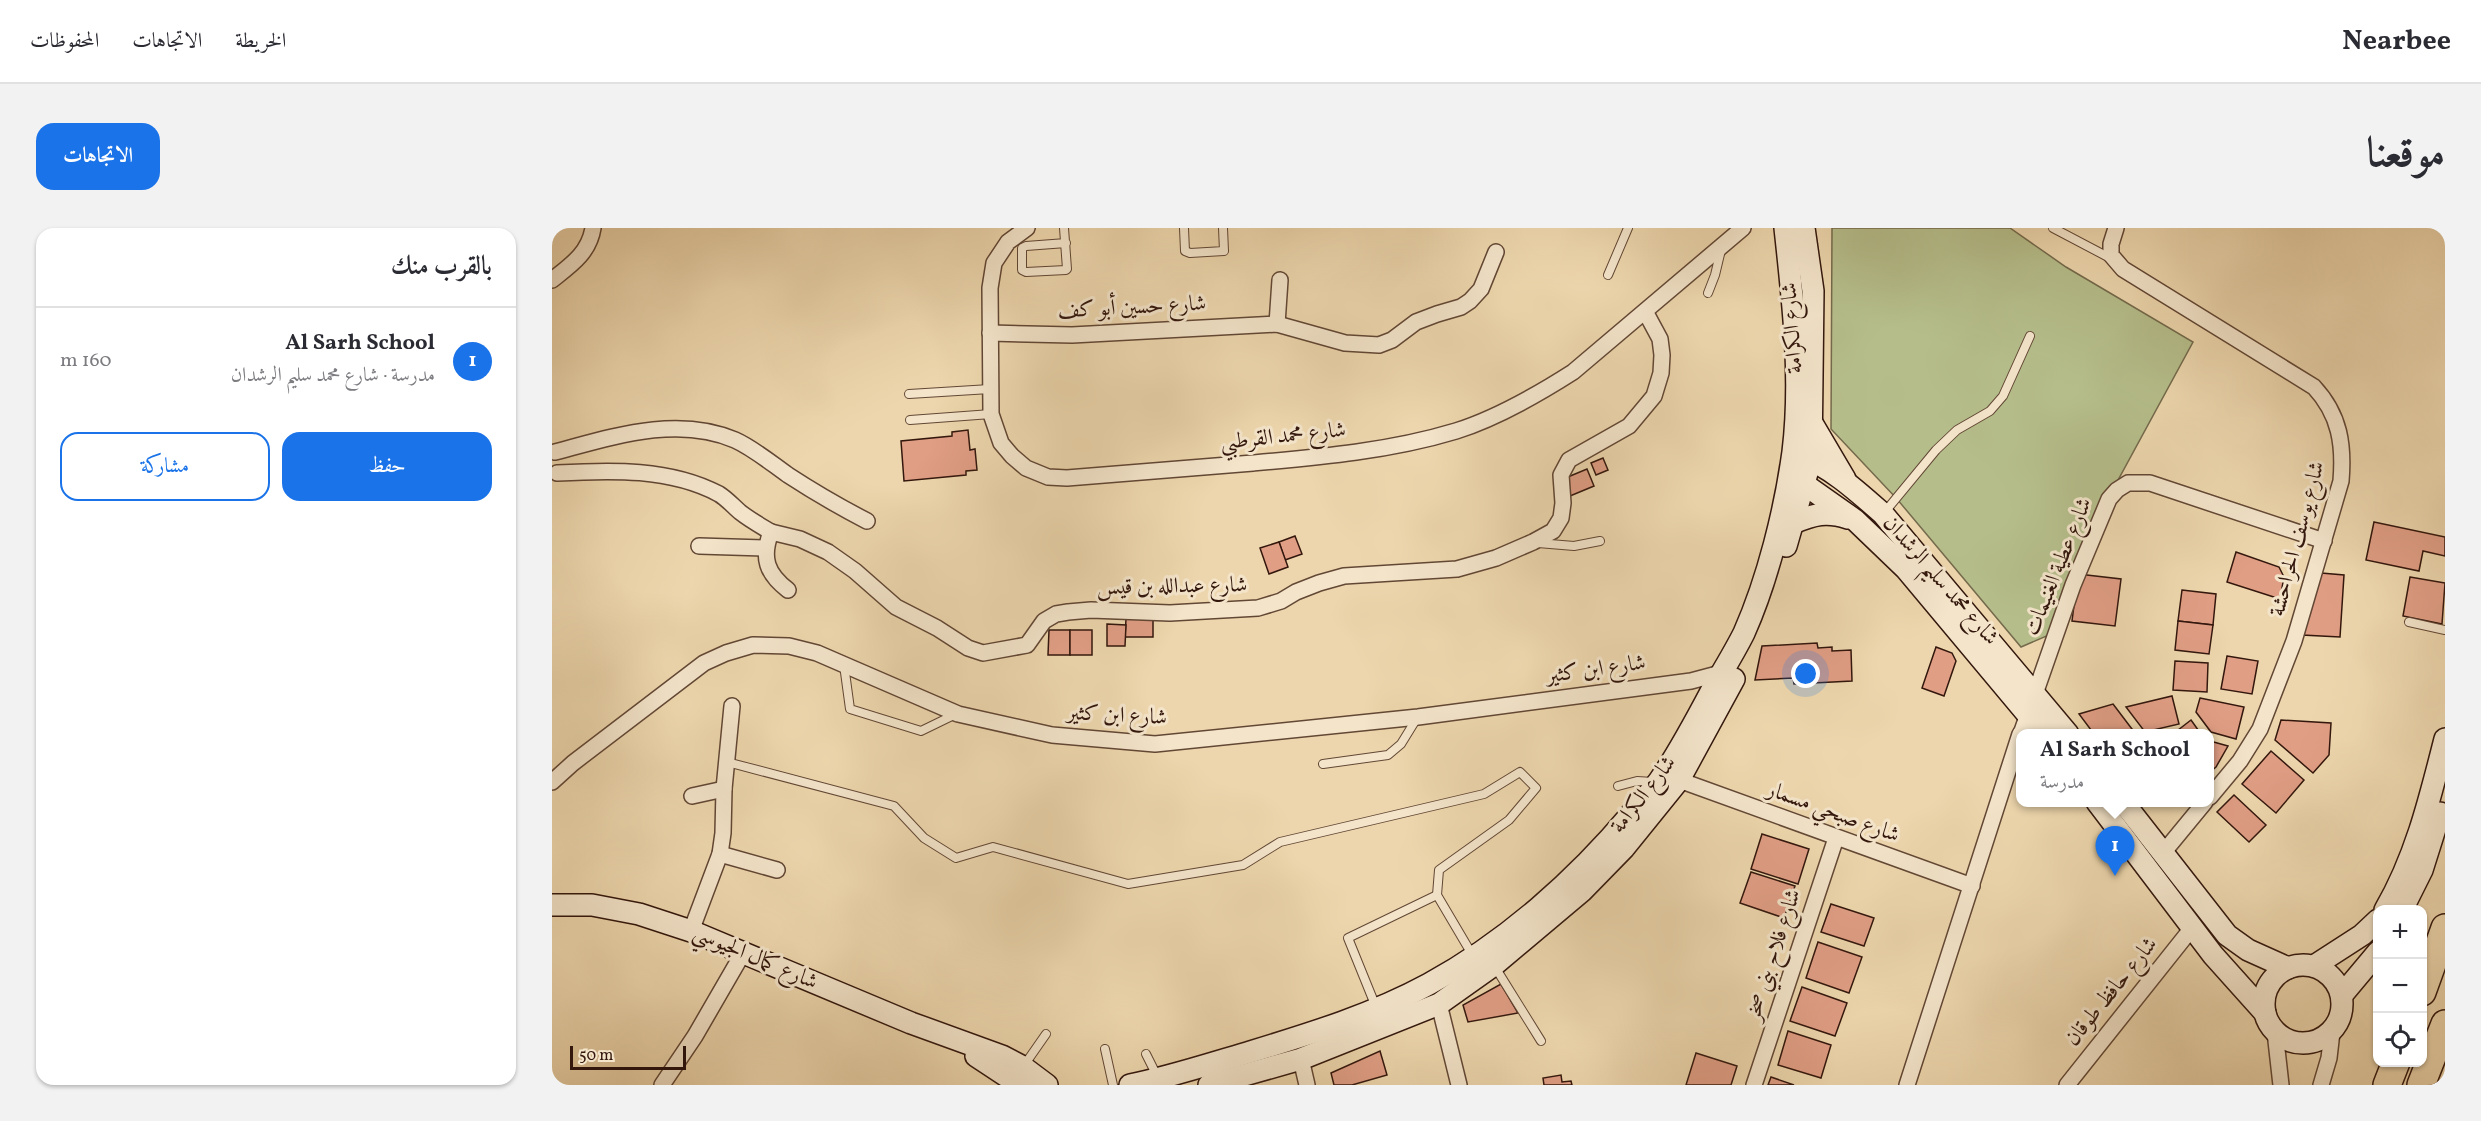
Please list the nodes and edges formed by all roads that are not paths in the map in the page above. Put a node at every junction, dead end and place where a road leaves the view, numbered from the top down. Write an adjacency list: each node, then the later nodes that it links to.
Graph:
1 (593, 228): 17 (street)
2 (1027, 228): 22 (street, شارع محمد القرطبي)
3 (1064, 228): 12 (lane)
4 (1184, 228): 5 (lane)
5 (1223, 228)
6 (1628, 228): 16 (lane)
7 (1743, 228): 13 (street, شارع محمد القرطبي)
8 (1785, 228): 30 (street, شارع الكرامة)
9 (1804, 228): 28 (street, شارع الكرامة)
10 (2053, 228): 15 (lane)
11 (2116, 228): 15 (street)
12 (1066, 243): 12 (lane)
13 (1722, 245): 19 (lane); 20 (street, شارع محمد القرطبي)
14 (1496, 252): 21 (street, شارع حسين أبو كف)
15 (2114, 261): 40 (street, شارع يوسف الحراحشة)
16 (1608, 275)
17 (552, 280)
18 (1280, 280): 21 (street)
19 (1708, 293)
20 (1646, 313): 26 (street, شارع محمد القرطبي); 39 (street, شارع عبدالله بن قيس)
21 (1277, 324): 22 (street, شارع حسين أبو كف)
22 (990, 333): 24 (street, شارع محمد القرطبي)
23 (2030, 336): 33 (lane)
24 (990, 389): 25 (lane); 26 (street, شارع محمد القرطبي)
25 (909, 394)
26 (991, 414): 27 (lane)
27 (909, 420)
28 (1812, 422): 30 (street, شارع الكرامة); 32 (street)
29 (554, 450): 31 (street); 35 (street)
30 (1799, 467): 32 (street, شارع محمد سليم الرشدان); 34 (street, شارع محمد سليم الرشدان); 36 (street, شارع الكرامة); 47 (street, شارع الكرامة)
31 (554, 477): 37 (street, شارع عبدالله بن قيس)
32 (1847, 482): 33 (street, شارع محمد سليم الرشدان)
33 (1883, 514): 48 (street, شارع محمد سليم الرشدان)
34 (1855, 520): 36 (street); 50 (street, شارع محمد سليم الرشدان)
35 (867, 521)
36 (1793, 523): 47 (street, شارع الكرامة)
37 (771, 532): 39 (street, شارع عبدالله بن قيس); 42 (street)
38 (1600, 541): 39 (lane)
39 (1533, 542)
40 (2324, 542): 48 (street, شارع عطية الغنيمات); 65 (street, شارع يوسف الحراحشة)
41 (699, 546): 42 (street)
42 (765, 548): 43 (street)
43 (788, 590)
44 (2409, 622): 45 (lane)
45 (2445, 630)
46 (844, 665): 51 (street, شارع ابن كثير); 51 (lane); 61 (street, شارع ابن كثير)
47 (1728, 675): 52 (street, شارع ابن كثير); 60 (street, شارع الكرامة); 62 (street, شارع الكرامة)
48 (2035, 692): 50 (street, شارع عطية الغنيمات); 55 (street, شارع محمد سليم الرشدان)
49 (732, 706): 58 (street)
50 (2028, 712): 53 (street, شارع عطية الغنيمات); 54 (street, شارع محمد سليم الرشدان)
51 (958, 714): 52 (street, شارع ابن كثير)
52 (1418, 717): 59 (lane)
53 (2023, 729)
54 (2040, 729)
55 (2064, 729)
56 (2445, 739): 78 (street)
57 (2016, 750): 75 (street, شارع عطية الغنيمات)
58 (727, 762): 64 (street); 76 (lane)
59 (1323, 764)
60 (1679, 780): 71 (street, شارع صبحي مسمار); 87 (street, شارع الكرامة)
61 (552, 782)
62 (1658, 783): 63 (lane); 85 (street, شارع الكرامة)
63 (1618, 786)
64 (724, 789): 67 (street); 73 (street)
65 (2214, 792)
66 (2445, 794): 79 (street)
67 (693, 796)
68 (2101, 807): 81 (street)
69 (2127, 807): 72 (street)
70 (2201, 807): 72 (street)
71 (1836, 838): 75 (street, شارع صبحي مسمار); 113 (street, شارع فلاح بني صخر)
72 (2163, 853): 89 (street)
73 (720, 854): 74 (street); 83 (street)
74 (777, 870)
75 (1972, 886): 114 (street, شارع عطية الغنيمات)
76 (1437, 895): 85 (lane); 93 (lane)
77 (552, 905): 83 (street, شارع كمال الجيوسي)
78 (2387, 905)
79 (2404, 905)
80 (2373, 925): 88 (street)
81 (2192, 928): 94 (street); 115 (street, شارع حافظ طوقان)
82 (2445, 928): 90 (highway)
83 (692, 932): 84 (street, شارع كمال الجيوسي)
84 (743, 953): 104 (street, شارع كمال الجيوسي); 106 (street)
85 (1474, 957): 93 (street, شارع الكرامة)
86 (2373, 958): 91 (street)
87 (1494, 965): 92 (street, شارع الكرامة); 99 (lane)
88 (2314, 966): 89 (street); 91 (street)
89 (2288, 968): 94 (street)
90 (2427, 978)
91 (2342, 995): 97 (street)
92 (1439, 1004): 102 (street, شارع الكرامة); 112 (street)
93 (1376, 1009): 105 (street, شارع الكرامة)
94 (2265, 1013): 96 (street)
95 (2445, 1024): 119 (highway)
96 (2276, 1032): 97 (street); 116 (street)
97 (2332, 1032): 117 (street)
98 (1046, 1034): 104 (lane)
99 (1540, 1041)
100 (1104, 1049): 108 (lane)
101 (1146, 1054): 105 (lane)
102 (1301, 1059): 110 (street, شارع الكرامة); 111 (street)
103 (2394, 1067): 118 (highway)
104 (1021, 1076): 107 (street, شارع كمال الجيوسي)
105 (1159, 1079): 109 (street, شارع الكرامة)
106 (662, 1085)
107 (1047, 1085)
108 (1113, 1085)
109 (1131, 1085)
110 (1209, 1085)
111 (1307, 1085)
112 (1459, 1085)
113 (1754, 1085)
114 (1906, 1085)
115 (2067, 1085)
116 (2281, 1085)
117 (2321, 1085)
118 (2387, 1085)
119 (2421, 1085)

